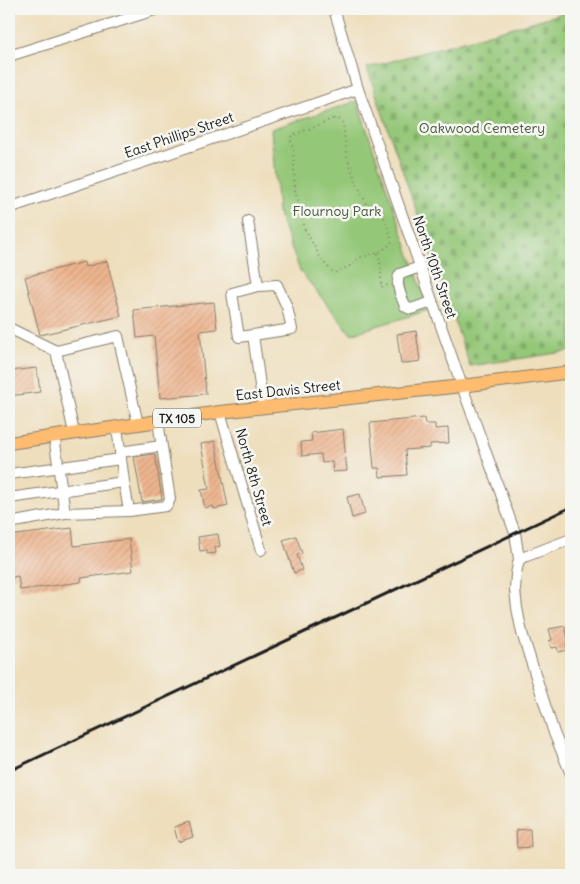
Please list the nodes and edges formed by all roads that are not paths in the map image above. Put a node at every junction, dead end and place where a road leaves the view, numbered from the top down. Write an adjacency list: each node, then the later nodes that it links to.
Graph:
1 (158, 9): 3 (street)
2 (334, 9): 4 (street, North 10th Street)
3 (9, 56)
4 (358, 89): 5 (street, East Phillips Street); 7 (street, North 10th Street)
5 (9, 208)
6 (248, 221): 8 (street)
7 (420, 267): 9 (street, North 10th Street); 9 (street)
8 (258, 286): 11 (street); 11 (street)
9 (432, 302): 14 (street, North 10th Street)
10 (9, 328): 12 (street)
11 (253, 335): 15 (street)
12 (56, 351): 18 (street); 20 (street)
13 (571, 372): 14 (main road, East Davis Street / TX 105)
14 (462, 386): 15 (main road, East Davis Street / TX 105); 35 (street, North 10th Street)
15 (263, 407): 16 (main road, East Davis Street / TX 105)
16 (220, 412): 17 (main road, East Davis Street / TX 105); 34 (street, North 8th Street)
17 (158, 421): 18 (main road, East Davis Street / TX 105); 23 (street)
18 (138, 424): 19 (main road, East Davis Street / TX 105)
19 (117, 427): 20 (main road, East Davis Street / TX 105); 24 (street)
20 (74, 433): 21 (main road, East Davis Street / TX 105)
21 (54, 436): 22 (main road, East Davis Street / TX 105); 25 (street)
22 (9, 443)
23 (161, 446): 24 (street); 30 (street)
24 (120, 455): 25 (street); 27 (street)
25 (58, 467): 26 (street); 28 (street)
26 (9, 474)
27 (124, 482): 28 (street); 30 (street)
28 (62, 490): 29 (street); 31 (street)
29 (9, 498)
30 (129, 511): 31 (street)
31 (65, 513): 32 (street)
32 (9, 523)
33 (571, 539): 35 (street)
34 (261, 550)
35 (519, 559): 36 (street, North 10th Street)
36 (571, 774)

